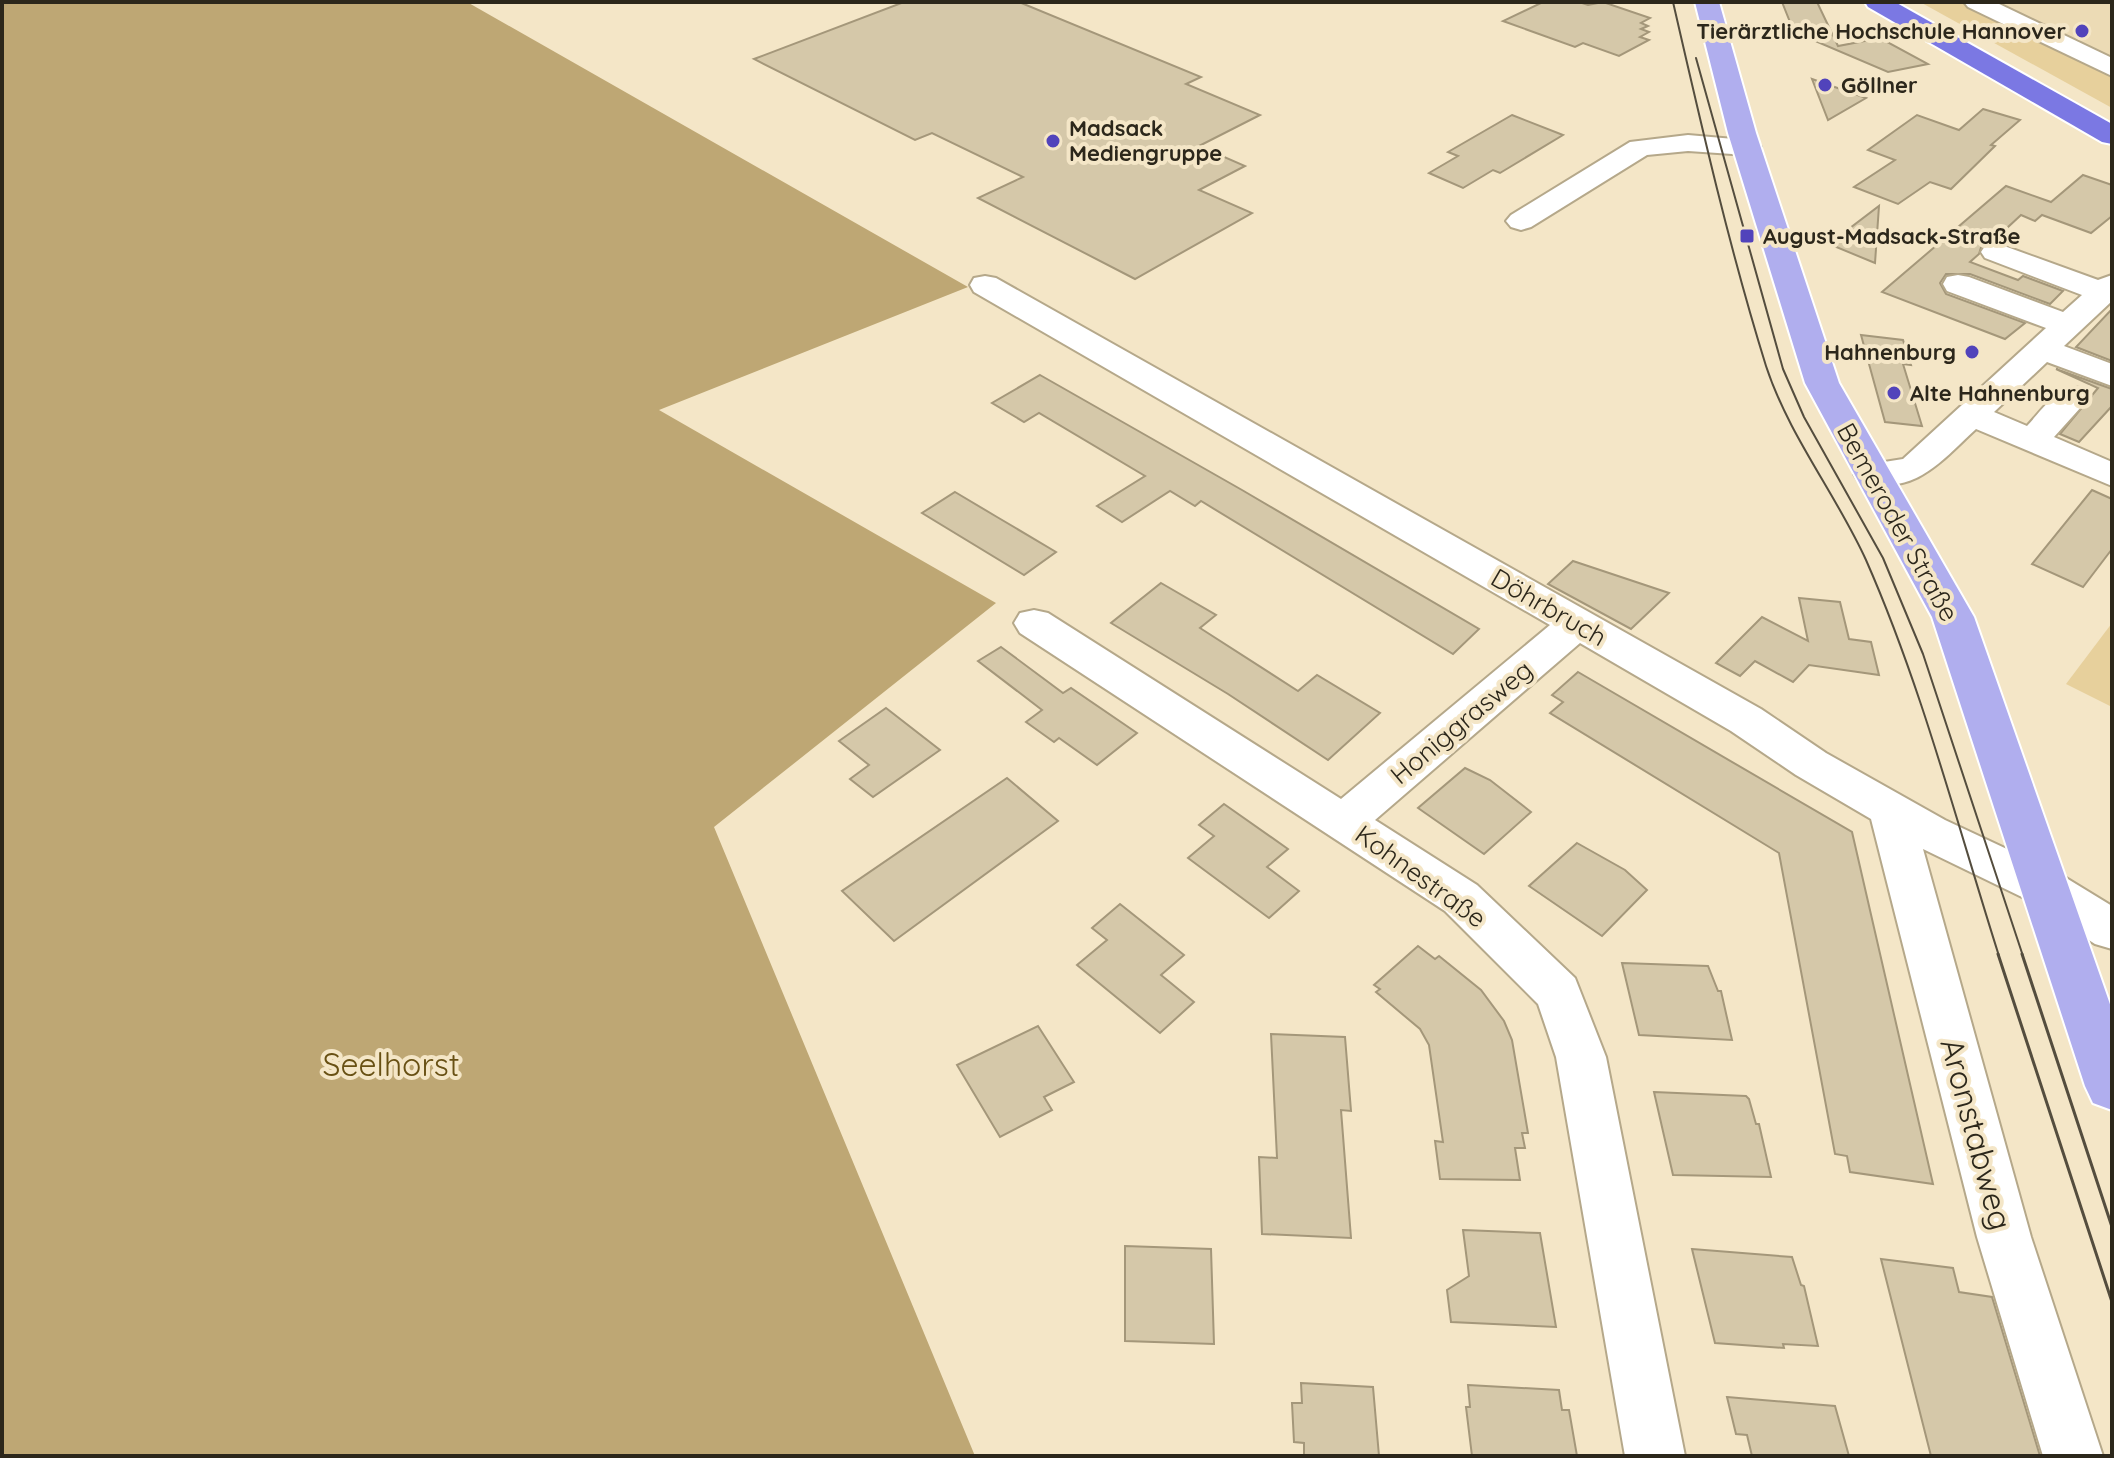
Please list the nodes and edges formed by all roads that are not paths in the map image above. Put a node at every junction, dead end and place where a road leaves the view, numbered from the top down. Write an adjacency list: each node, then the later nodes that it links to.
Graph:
1 (1707, 2): 8 (main road, Bemeroder Straße)
2 (1877, 2): 7 (highway)
3 (1904, 2): 6 (highway)
4 (1976, 2): 5 (street)
5 (2112, 68)
6 (2112, 116)
7 (2112, 136)
8 (1747, 147): 9 (street); 20 (main road, Bemeroder Straße)
9 (1521, 221)
10 (1996, 252): 13 (street)
11 (1958, 284): 14 (street)
12 (985, 285): 23 (street, Döhrbruch)
13 (2107, 288): 14 (street)
14 (2068, 325): 15 (street)
15 (2043, 349): 16 (street); 18 (street)
16 (2112, 376)
17 (2074, 396): 19 (street)
18 (1973, 415): 19 (street); 20 (street)
19 (2032, 441): 21 (street)
20 (1872, 474): 26 (main road, Bemeroder Straße)
21 (2112, 475)
22 (1034, 623): 25 (street, Kohnestraße)
23 (1578, 623): 24 (street, Döhrbruch); 25 (street, Honiggrasweg)
24 (1890, 809): 26 (street, Döhrbruch); 30 (street, Aronstabweg)
25 (1345, 821): 29 (street, Kohnestraße)
26 (2042, 886): 27 (street, Döhrbruch); 28 (main road, Bemeroder Straße)
27 (2112, 930)
28 (2112, 1086)
29 (1655, 1456)
30 (2073, 1456)

